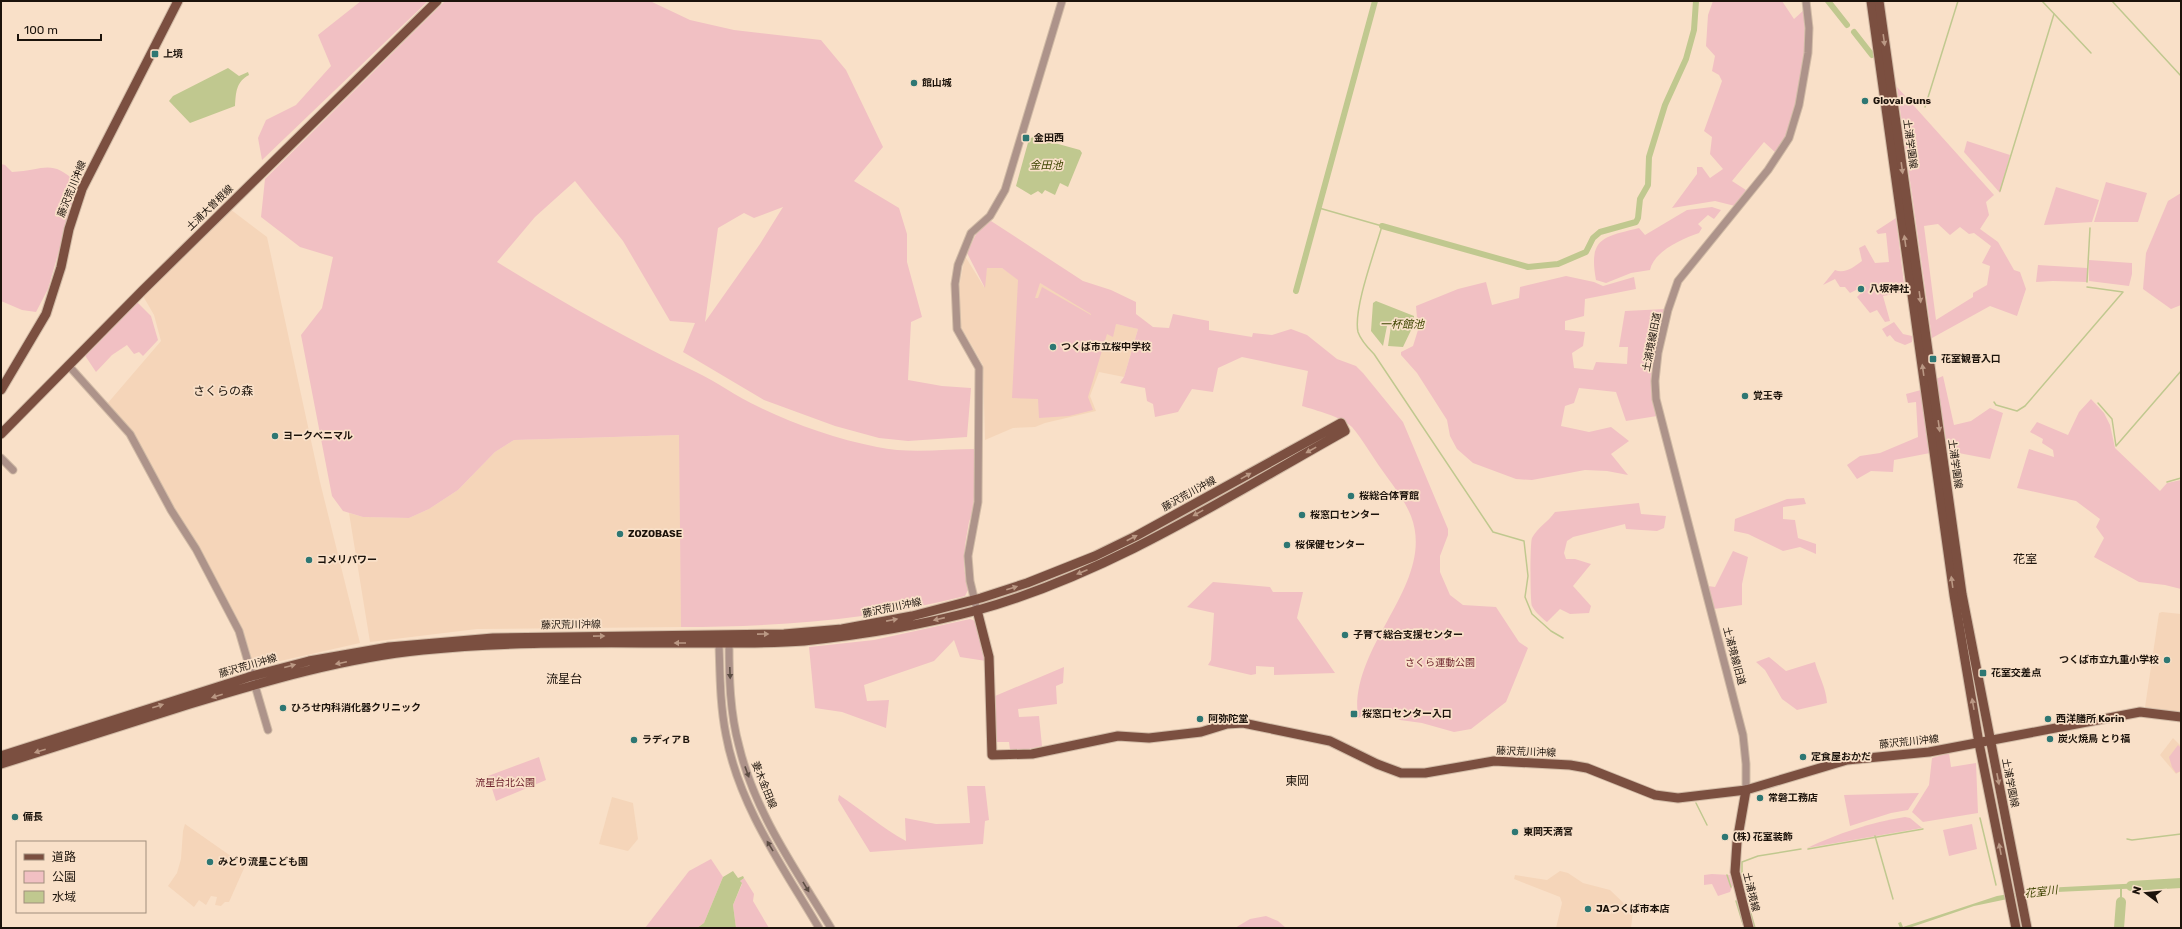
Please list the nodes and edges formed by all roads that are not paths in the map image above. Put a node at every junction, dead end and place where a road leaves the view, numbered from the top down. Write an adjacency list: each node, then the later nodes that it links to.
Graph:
1 (178, 1): 8 (main road, 藤沢荒川沖線)
2 (437, 1): 7 (main road, 土浦大曽根線)
3 (1062, 1): 12 (street)
4 (1806, 1): 24 (street, 土浦境線旧道)
5 (1871, 1): 21 (main road, 土浦学園線, one-way to 5)
6 (1879, 1): 20 (main road, 土浦学園線, one-way to 20)
7 (68, 365): 9 (main road, 土浦大曽根線); 17 (street)
8 (1, 390)
9 (1, 434)
10 (1, 458): 11 (street)
11 (13, 470)
12 (975, 600): 13 (street); 13 (main road, 藤沢荒川沖線, one-way to 13); 14 (main road, 藤沢荒川沖線, one-way to 12)
13 (977, 610): 15 (main road, 藤沢荒川沖線, one-way to 15); 24 (main road, 藤沢荒川沖線)
14 (724, 635): 15 (street, 妻木金田線); 16 (street); 17 (main road, 藤沢荒川沖線, one-way to 14)
15 (729, 643): 16 (main road, 藤沢荒川沖線); 26 (street, 妻木金田線, one-way to 26)
16 (719, 644): 17 (main road, 藤沢荒川沖線, one-way to 17); 25 (street, 妻木金田線, one-way to 16)
17 (253, 680): 19 (street); 22 (main road, 藤沢荒川沖線, one-way to 17); 23 (main road, 藤沢荒川沖線, one-way to 23)
18 (2181, 717): 20 (main road, 藤沢荒川沖線)
19 (268, 730)
20 (1990, 741): 21 (main road, 藤沢荒川沖線); 29 (main road, 土浦学園線, one-way to 29)
21 (1980, 743): 24 (main road, 藤沢荒川沖線); 28 (main road, 土浦学園線, one-way to 21)
22 (1, 756)
23 (1, 764)
24 (1746, 790): 27 (main road, 土浦境線)
25 (819, 928)
26 (831, 928)
27 (1749, 928)
28 (2016, 928)
29 (2027, 928)

